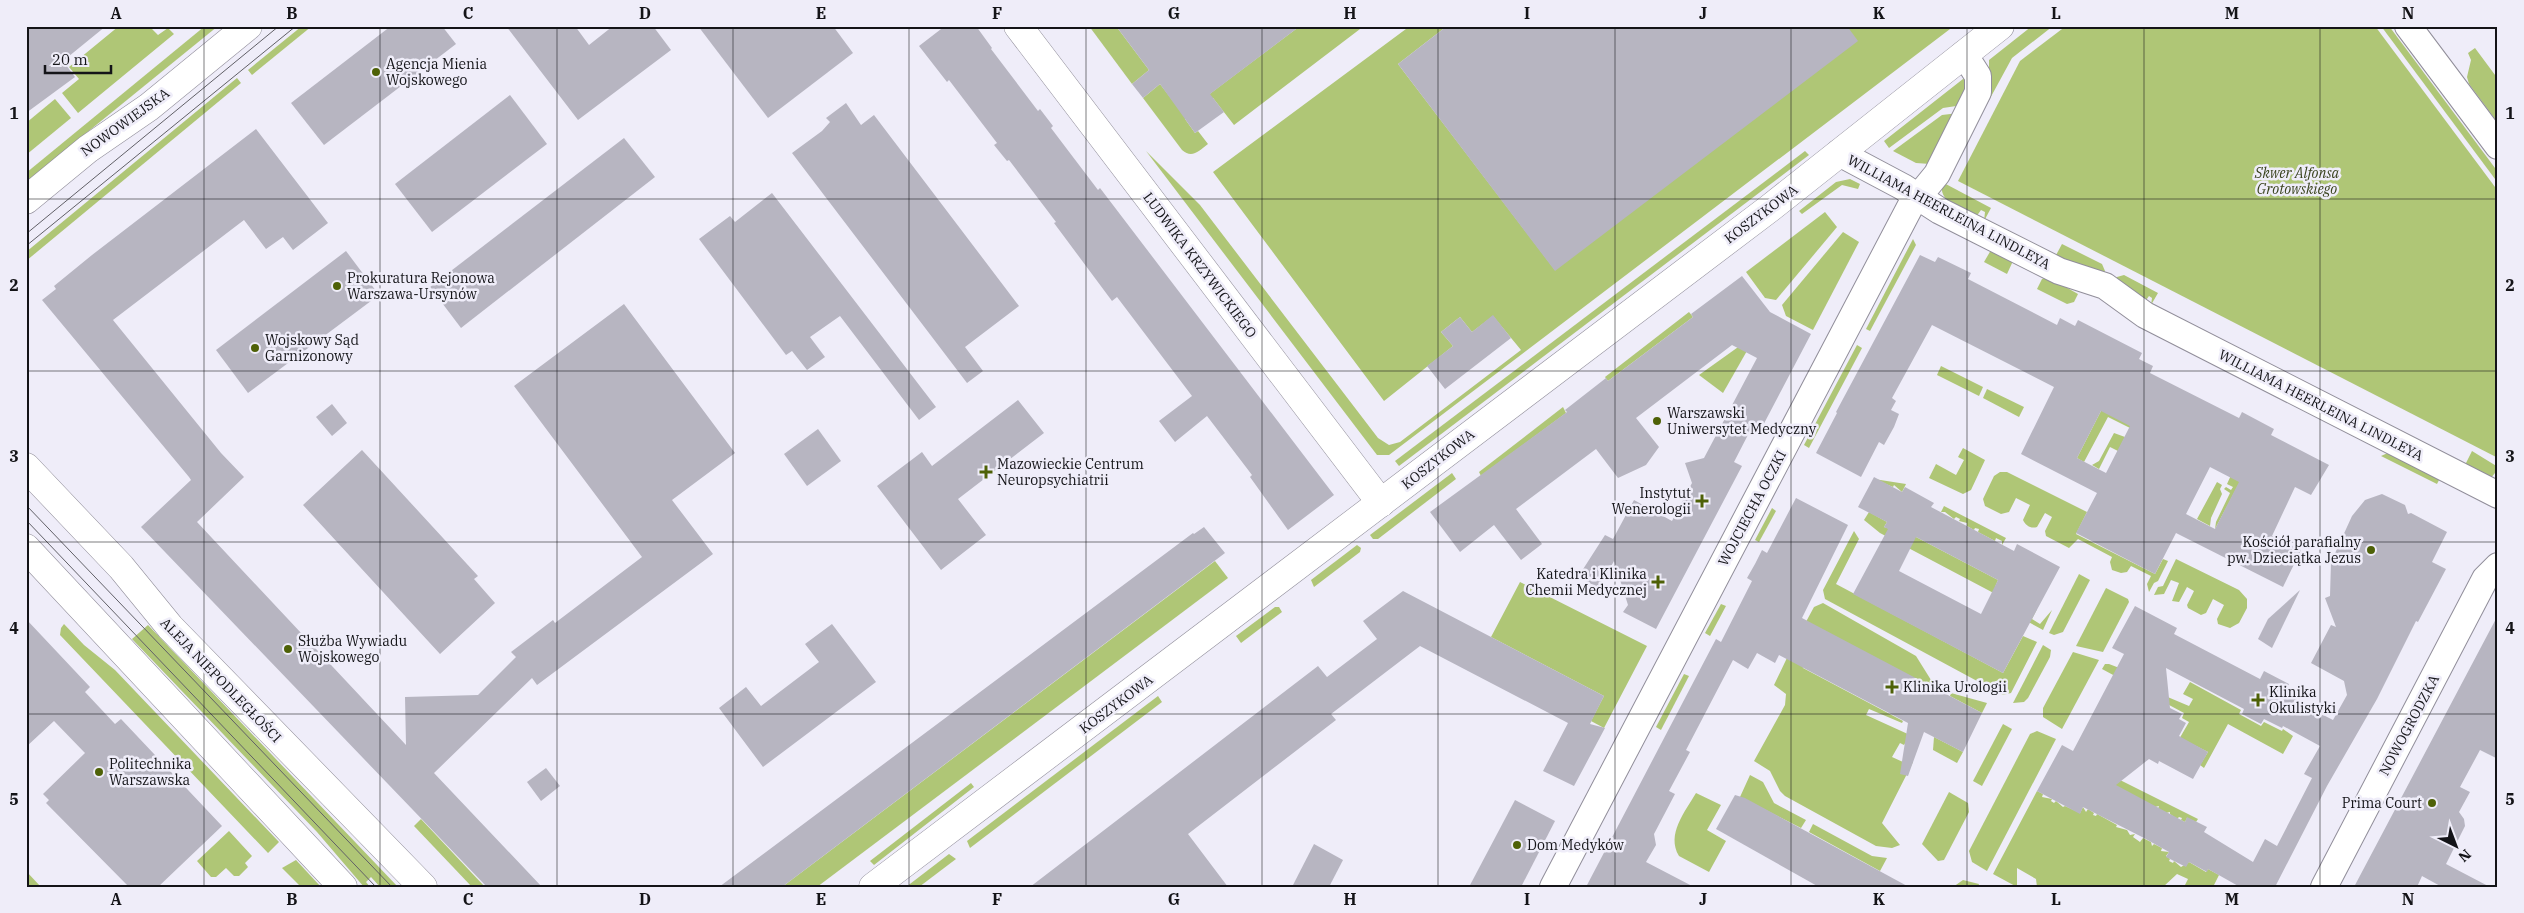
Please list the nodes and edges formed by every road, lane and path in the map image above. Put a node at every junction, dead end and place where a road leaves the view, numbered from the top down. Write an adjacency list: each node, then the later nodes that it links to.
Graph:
1 (248, 26): 9 (street, NOWOWIEJSKA)
2 (1018, 26): 12 (street, LUDWIKA KRZYWICKIEGO)
3 (2000, 26): 5 (street, KOSZYKOWA)
4 (2408, 26): 6 (street)
5 (1964, 54): 7 (street, KOSZYKOWA); 8 (street, WOJCIECHA OCZKI)
6 (2498, 146)
7 (1839, 153): 8 (street, WILLIAMA HEERLEINA LINDLEYA); 12 (street, KOSZYKOWA)
8 (1918, 197): 11 (street, WILLIAMA HEERLEINA LINDLEYA); 18 (street, WOJCIECHA OCZKI)
9 (26, 200)
10 (26, 466): 16 (street, ALEJA NIEPODLEGŁOŚCI)
11 (2498, 495)
12 (1381, 503): 17 (street, KOSZYKOWA)
13 (26, 548): 15 (street)
14 (2498, 566): 19 (street, NOWOGRODZKA)
15 (342, 887)
16 (423, 887)
17 (873, 887)
18 (1553, 887)
19 (2324, 887)

